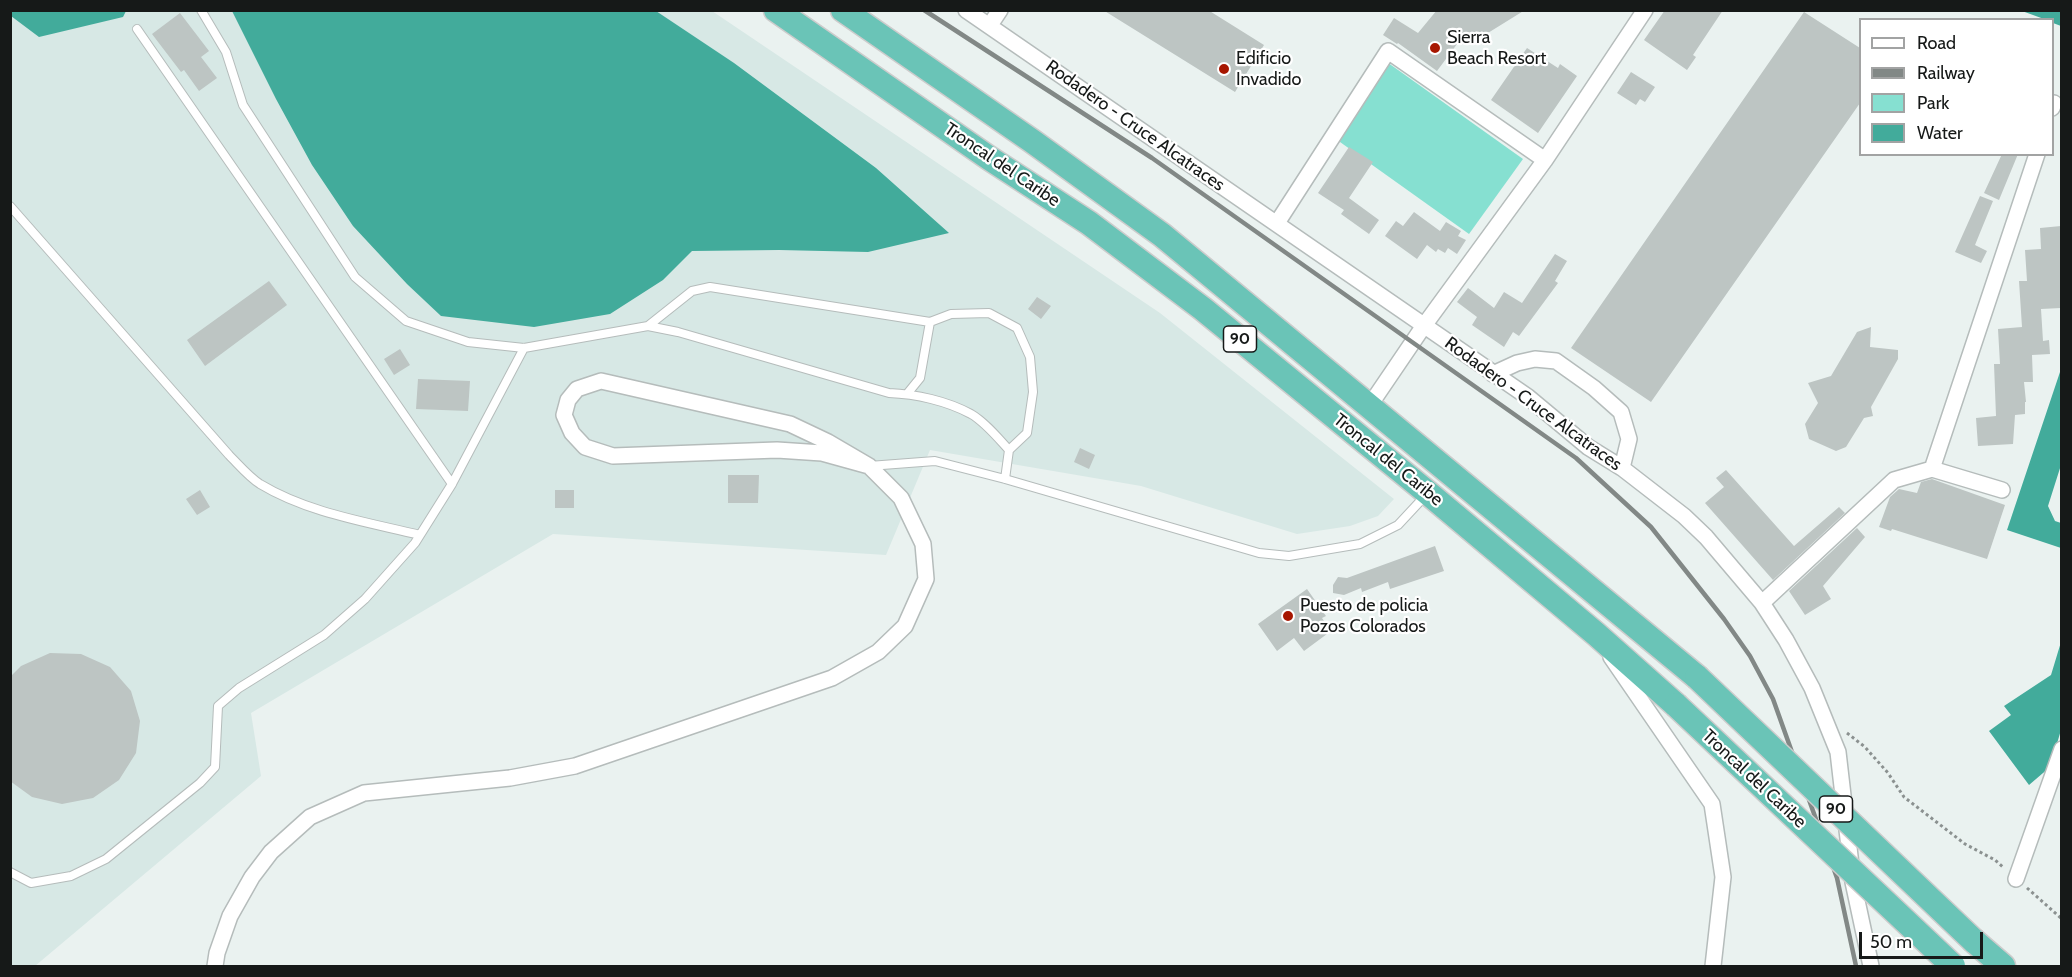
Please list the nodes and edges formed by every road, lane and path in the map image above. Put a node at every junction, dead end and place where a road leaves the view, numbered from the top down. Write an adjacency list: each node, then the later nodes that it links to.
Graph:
1 (201, 10): 16 (lane)
2 (776, 10): 27 (highway, Troncal del Caribe / 90)
3 (843, 10): 19 (highway, Troncal del Caribe / 90)
4 (966, 10): 7 (street, Rodadero - Cruce Alcatraces)
5 (1000, 10): 7 (street)
6 (1645, 10): 10 (street)
7 (990, 26): 12 (street, Rodadero - Cruce Alcatraces)
8 (137, 28): 25 (lane)
9 (2036, 156): 23 (street)
10 (1545, 160): 12 (street); 15 (street)
11 (10, 206): 28 (lane)
12 (1277, 224): 15 (street, Rodadero - Cruce Alcatraces)
13 (930, 322): 14 (lane); 18 (lane); 20 (lane)
14 (648, 326): 16 (lane); 18 (lane)
15 (1423, 327): 17 (street, Rodadero - Cruce Alcatraces); 19 (street)
16 (524, 348): 25 (lane)
17 (1493, 374): 22 (street, Rodadero - Cruce Alcatraces); 22 (street)
18 (907, 394): 20 (lane)
19 (1370, 405): 40 (highway, Troncal del Caribe / 90, bridge)
20 (1009, 450): 24 (lane)
21 (869, 466): 21 (street); 24 (lane); 36 (street)
22 (1622, 468): 29 (street, Rodadero - Cruce Alcatraces)
23 (1932, 469): 26 (street); 29 (street)
24 (1005, 479): 27 (lane)
25 (452, 484): 28 (lane)
26 (2002, 490)
27 (1428, 493): 30 (highway, Troncal del Caribe / 90)
28 (420, 535): 33 (lane)
29 (1762, 603): 31 (street, Rodadero - Cruce Alcatraces)
30 (1596, 634): 37 (street); 39 (highway, Troncal del Caribe / 90, bridge)
31 (1826, 717): 34 (path); 38 (street, Rodadero - Cruce Alcatraces)
32 (2061, 749): 34 (street)
33 (10, 872)
34 (2016, 879): 35 (path)
35 (2061, 919)
36 (215, 966)
37 (1713, 966)
38 (1871, 966)
39 (1953, 966)
40 (2003, 966)

